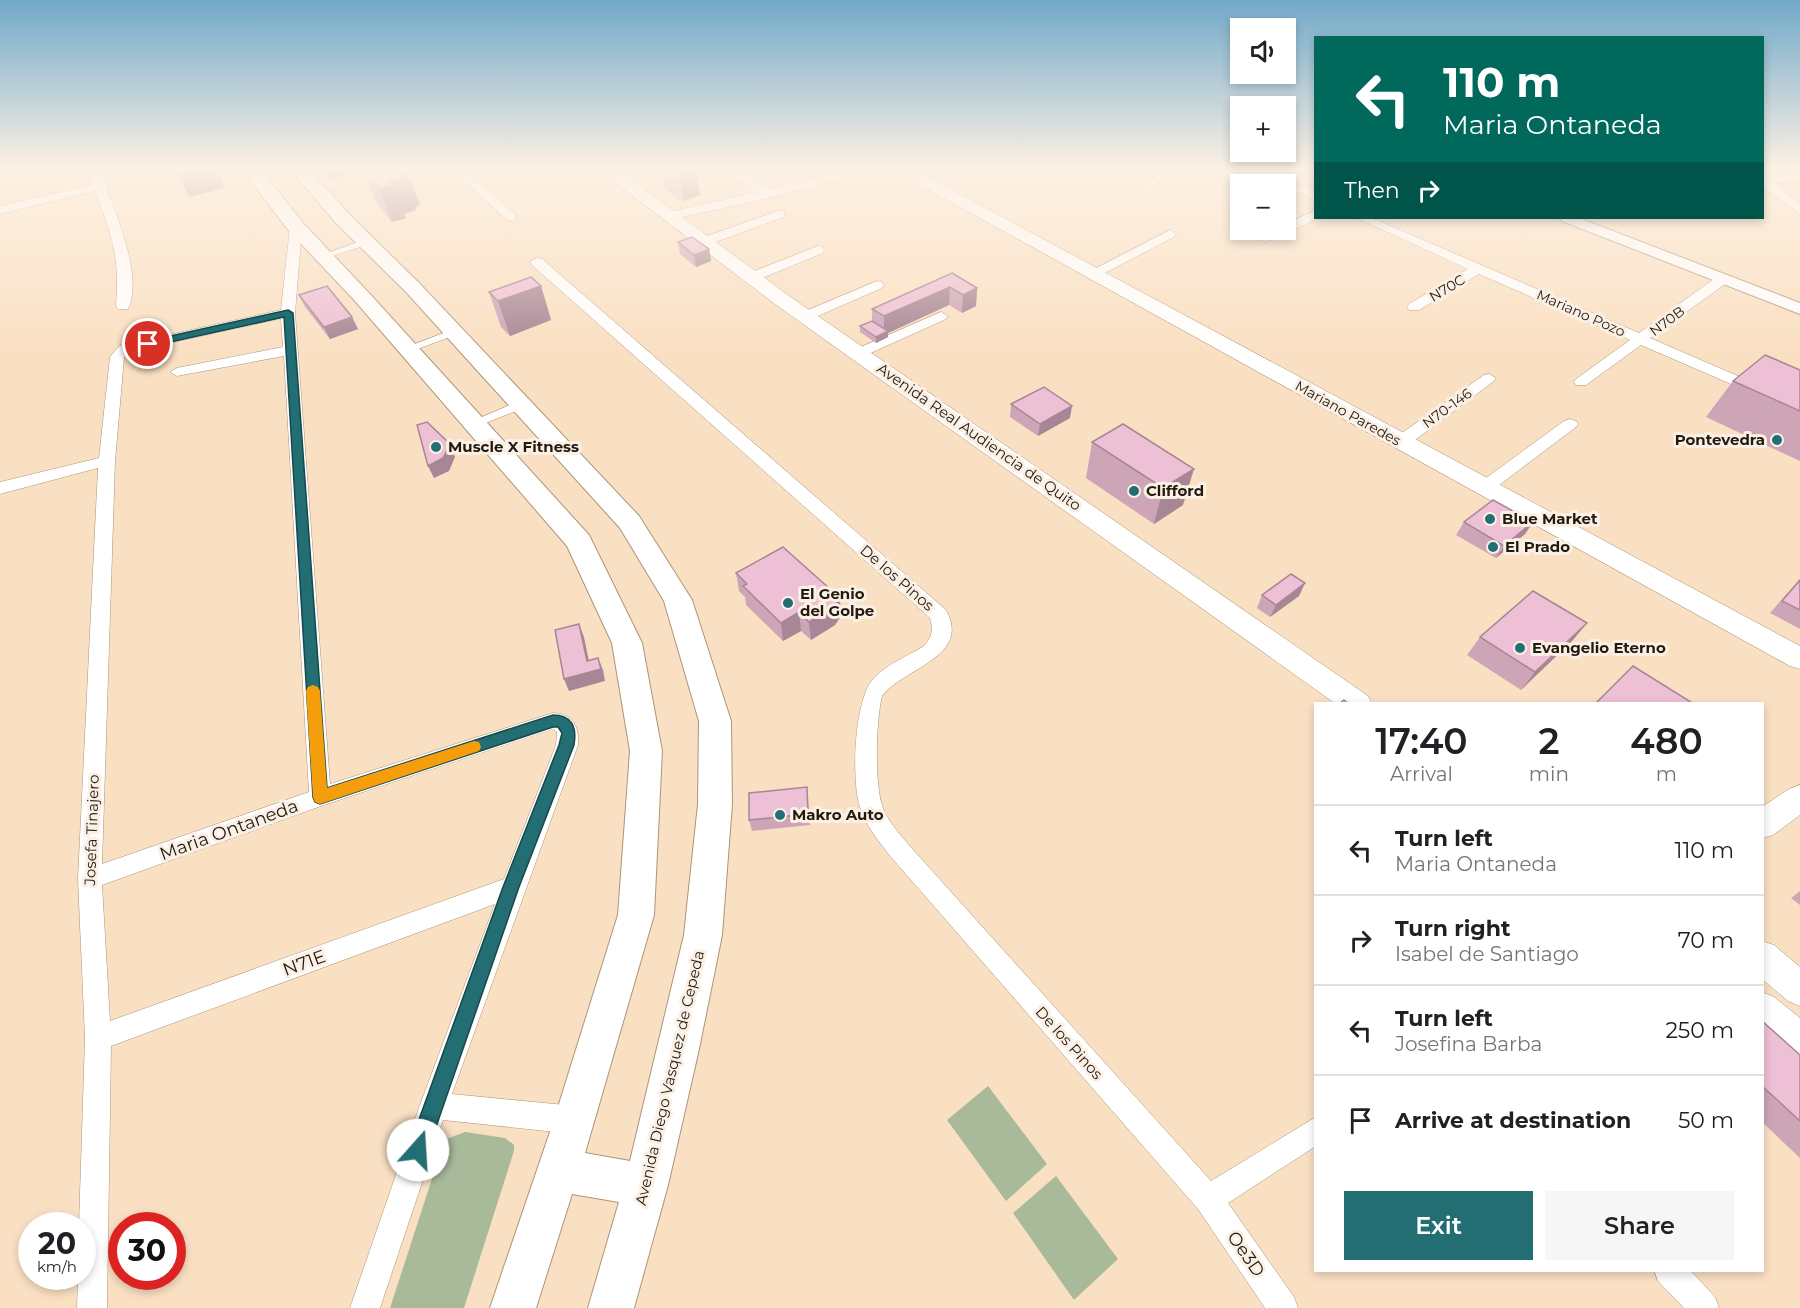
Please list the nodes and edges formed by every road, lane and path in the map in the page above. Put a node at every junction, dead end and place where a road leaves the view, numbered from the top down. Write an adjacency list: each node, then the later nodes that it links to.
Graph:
1 (115, 228): 21 (street)
2 (296, 228): 24 (street)
3 (297, 228): 14 (main road)
4 (353, 228): 11 (main road, Avenida Diego Vasquez de Cepeda)
5 (685, 228): 12 (main road, Avenida Real Audiencia de Quito)
6 (741, 228): 12 (street)
7 (1008, 228): 17 (main road, Mariano Paredes)
8 (1386, 228): 16 (street, Mariano Pozo)
9 (1593, 228): 19 (street)
10 (1170, 234): 17 (street)
11 (366, 242): 14 (street); 27 (main road, Avenida Diego Vasquez de Cepeda)
12 (703, 242): 18 (main road, Avenida Real Audiencia de Quito)
13 (818, 250): 18 (street)
14 (324, 256): 29 (main road)
15 (537, 262): 60 (street, De los Pinos)
16 (1479, 268): 22 (street, N70C); 28 (street, Mariano Pozo)
17 (1092, 274): 39 (main road, Mariano Paredes)
18 (752, 277): 25 (main road, Avenida Real Audiencia de Quito)
19 (1723, 279): 23 (street); 28 (street, N70B)
20 (877, 285): 25 (street)
21 (123, 306)
22 (1414, 307)
23 (1800, 309)
24 (288, 313): 30 (street); 40 (street, Josefa Tinajero)
25 (806, 316): 31 (main road, Avenida Real Audiencia de Quito)
26 (941, 316): 31 (street)
27 (454, 332): 29 (street); 35 (main road, Avenida Diego Vasquez de Cepeda)
28 (1642, 339): 34 (street, N70B); 36 (street, Mariano Pozo)
29 (408, 349): 37 (main road)
30 (291, 350): 32 (street); 45 (street)
31 (859, 353): 44 (main road, Avenida Real Audiencia de Quito)
32 (177, 372)
33 (1489, 378): 39 (street, N70-146)
34 (1581, 382)
35 (522, 404): 37 (street); 59 (main road, Avenida Diego Vasquez de Cepeda)
36 (1800, 409)
37 (474, 423): 56 (main road)
38 (1570, 424): 42 (street)
39 (1403, 440): 42 (main road, Mariano Paredes)
40 (107, 461): 41 (street); 48 (street, Josefa Tinajero)
41 (0, 488)
42 (1484, 488): 43 (main road, Mariano Paredes)
43 (1800, 659)
44 (1355, 702)
45 (320, 797): 48 (street, Maria Ontaneda); 49 (street, Maria Ontaneda)
46 (1800, 798): 47 (main road)
47 (1764, 824)
48 (90, 879): 53 (street, Josefa Tinajero)
49 (511, 887): 53 (street, N71E); 55 (street, Maria Ontaneda)
50 (1764, 959): 51 (main road)
51 (1800, 989)
52 (1764, 1011): 54 (main road)
53 (98, 1038): 62 (street, Josefa Tinajero)
54 (1800, 1041)
55 (433, 1105): 56 (street); 63 (street, Maria Ontaneda)
56 (575, 1120): 58 (main road)
57 (1314, 1131): 60 (street)
58 (558, 1170): 59 (main road); 64 (main road)
59 (646, 1185): 65 (main road, Avenida Diego Vasquez de Cepeda)
60 (1208, 1199): 66 (street, Oe3D)
61 (1671, 1272): 67 (street)
62 (92, 1308)
63 (365, 1308)
64 (513, 1308)
65 (611, 1308)
66 (1283, 1308)
67 (1704, 1308)

